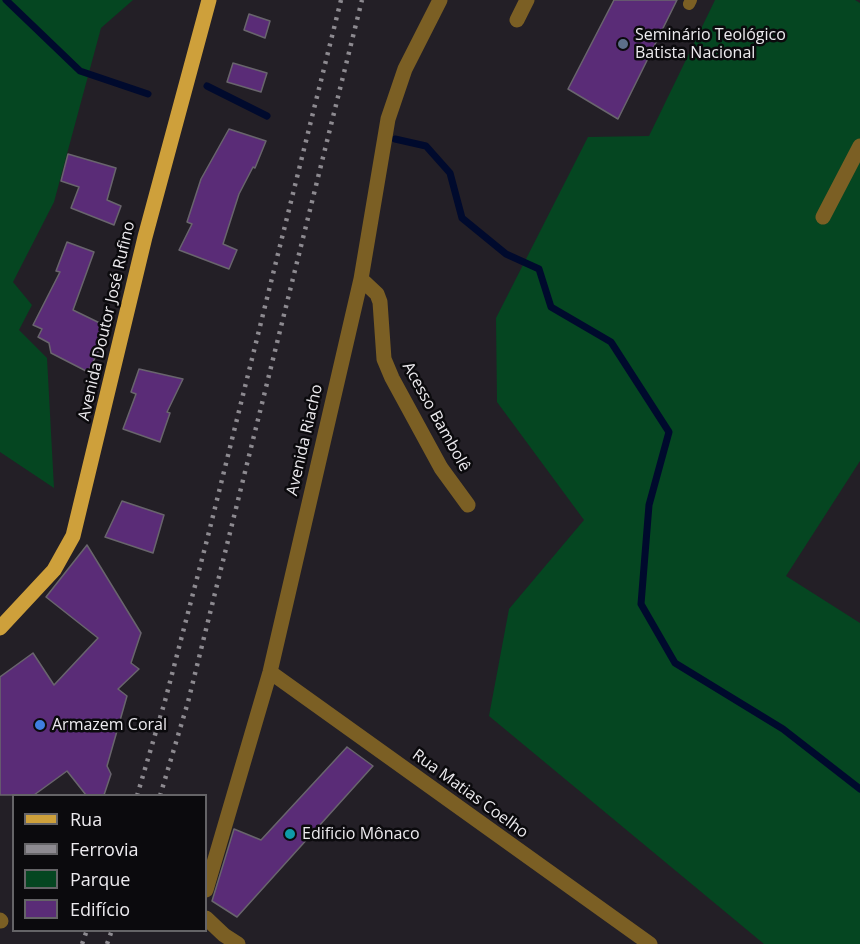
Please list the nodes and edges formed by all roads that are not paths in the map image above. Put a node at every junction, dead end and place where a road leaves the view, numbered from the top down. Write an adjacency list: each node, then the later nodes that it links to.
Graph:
1 (209, 0): 9 (main road, Avenida Doutor José Rufino)
2 (440, 0): 7 (street, Avenida Riacho)
3 (527, 0): 4 (street)
4 (517, 20)
5 (860, 146): 6 (street)
6 (823, 217)
7 (361, 279): 8 (street, Acesso Bambolê); 10 (street, Avenida Riacho)
8 (468, 505)
9 (0, 628)
10 (270, 672): 11 (street, Avenida Riacho); 14 (street, Rua Matias Coelho)
11 (207, 887)
12 (207, 919): 13 (street)
13 (238, 944)
14 (650, 944)

